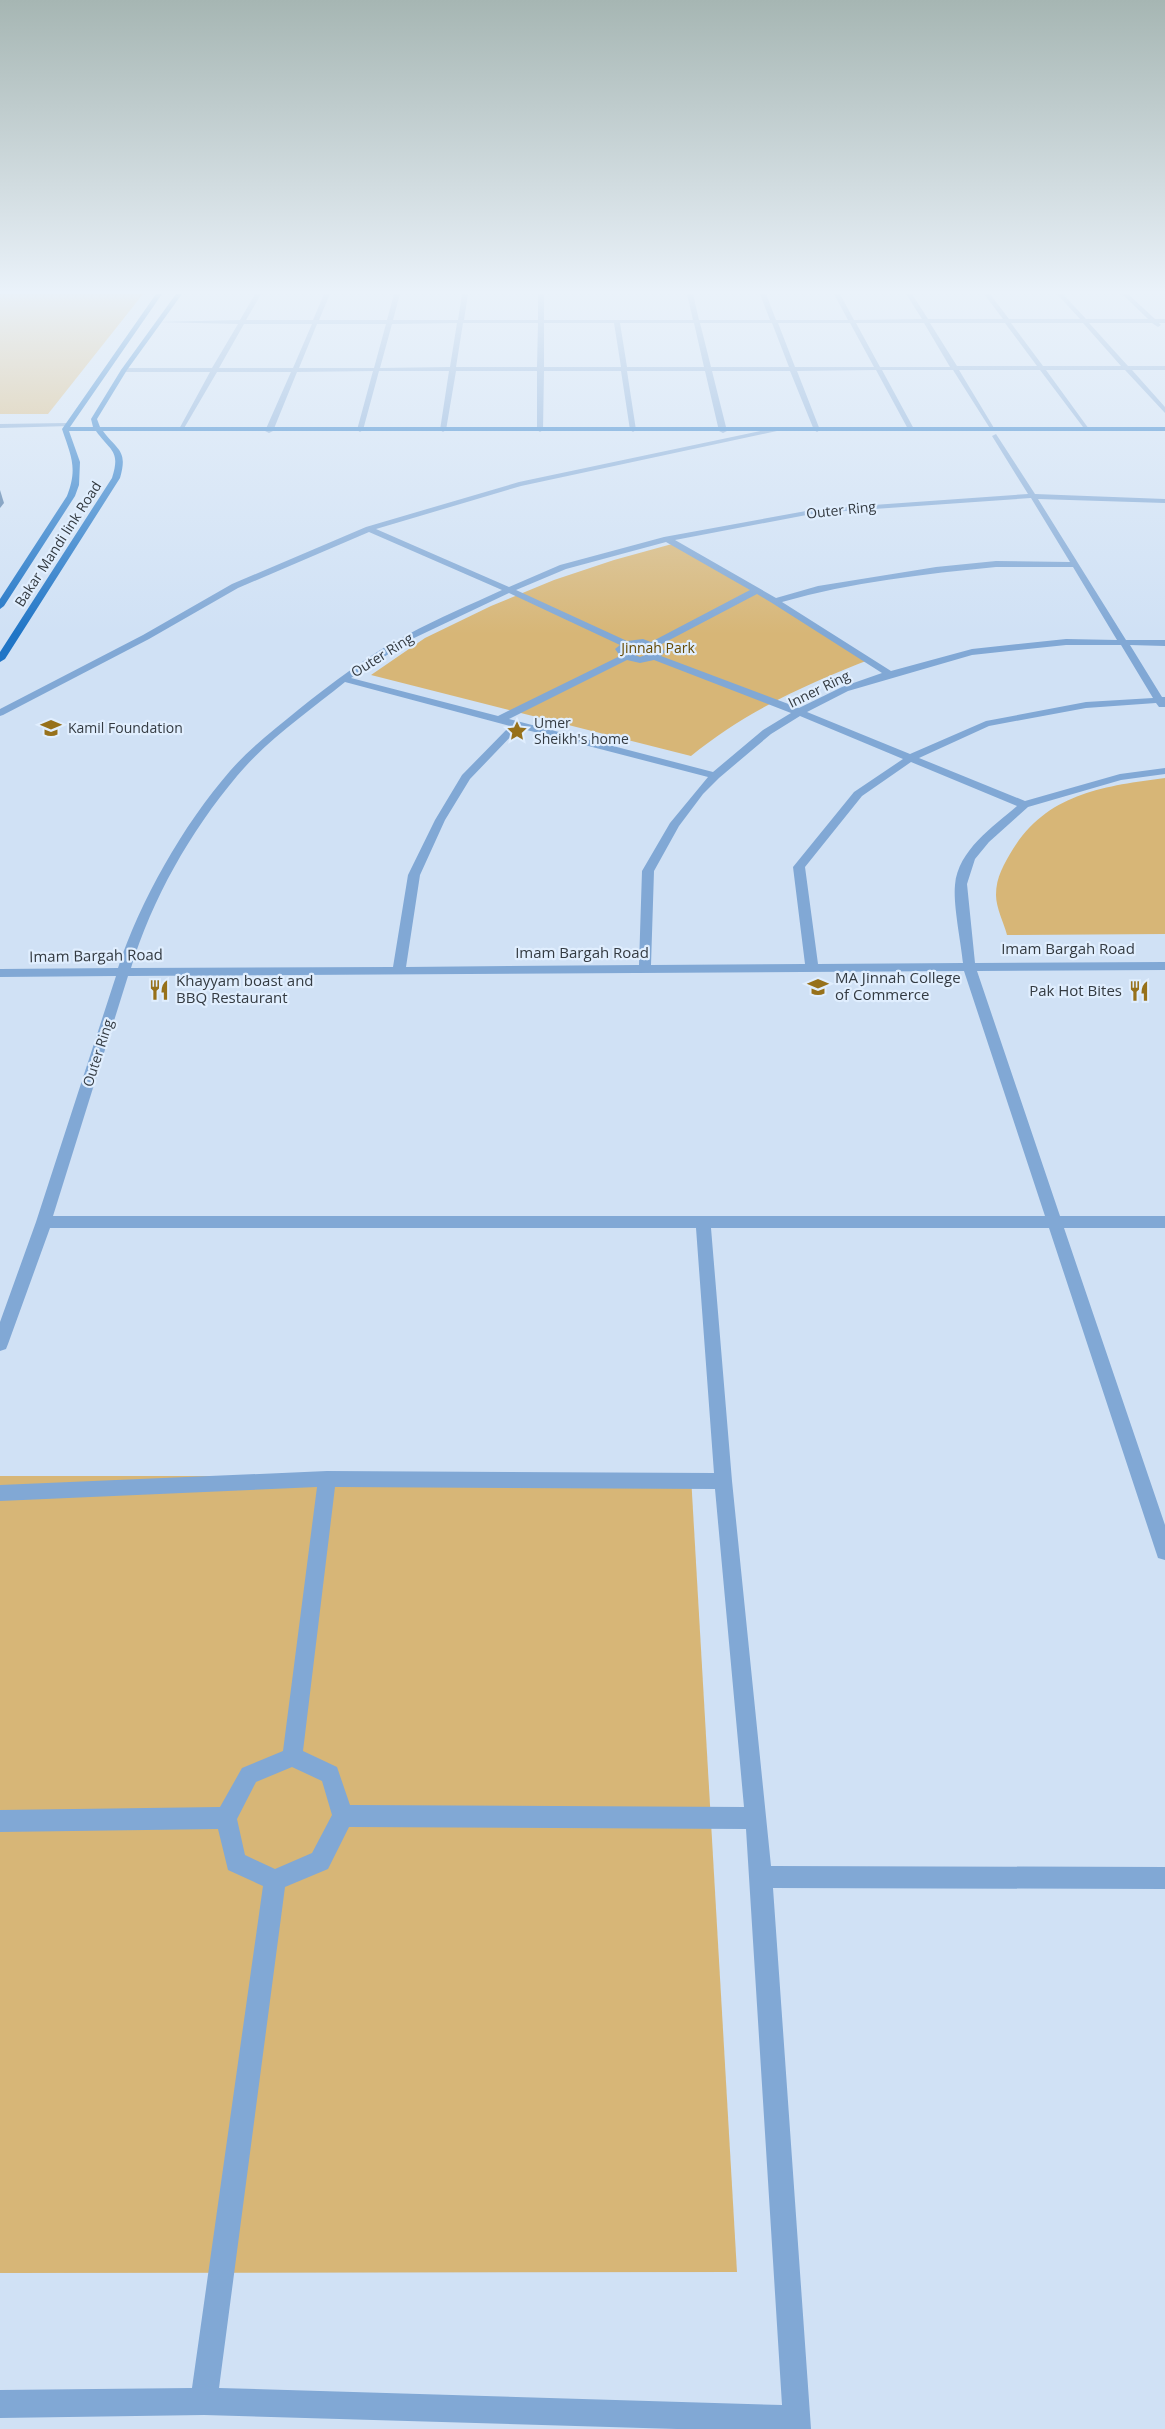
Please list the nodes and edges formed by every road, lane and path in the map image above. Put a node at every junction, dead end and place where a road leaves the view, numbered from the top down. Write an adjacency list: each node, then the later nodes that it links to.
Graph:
1 (80, 407): 15 (main road)
2 (101, 407): 30 (main road)
3 (193, 407): 19 (street)
4 (279, 407): 26 (street)
5 (366, 407): 20 (street)
6 (447, 407): 21 (street)
7 (540, 407): 22 (street)
8 (630, 407): 23 (street)
9 (718, 407): 27 (street)
10 (808, 407): 25 (street)
11 (899, 407): 16 (street)
12 (978, 407): 28 (street)
13 (1070, 407): 17 (street)
14 (0, 426): 15 (street)
15 (66, 427): 30 (main road); 42 (main road, Bakar Mandi link Road)
16 (911, 429): 25 (main road); 28 (main road)
17 (1086, 429): 18 (main road); 28 (main road)
18 (1165, 429)
19 (180, 430): 26 (main road); 30 (main road)
20 (360, 430): 21 (main road); 26 (main road)
21 (443, 430): 22 (main road)
22 (540, 430): 23 (main road)
23 (633, 430): 27 (main road)
24 (775, 430): 25 (main road); 27 (main road); 31 (street)
25 (817, 430)
26 (269, 431)
27 (723, 431)
28 (993, 432): 29 (main road); 31 (main road); 34 (street)
29 (1165, 434)
30 (99, 435): 32 (main road); 49 (main road, Bakar Mandi link Road)
31 (752, 436): 33 (main road); 36 (street)
32 (116, 438)
33 (140, 438)
34 (1033, 496): 35 (street, Outer Ring); 37 (street, Outer Ring); 38 (street)
35 (1165, 501)
36 (369, 529): 39 (street); 55 (street)
37 (667, 539): 39 (street, Outer Ring); 40 (street)
38 (1075, 565): 41 (street); 43 (street)
39 (509, 590): 45 (street); 51 (street, Outer Ring)
40 (758, 590): 41 (street); 46 (street)
41 (775, 601): 50 (street)
42 (0, 606)
43 (1123, 642): 44 (street, Inner Ring); 50 (street, Inner Ring); 52 (street)
44 (1165, 643)
45 (626, 644): 46 (street); 47 (street)
46 (654, 644): 48 (street)
47 (626, 657): 48 (street); 56 (street)
48 (654, 657): 54 (street)
49 (0, 659)
50 (890, 674): 54 (street, Inner Ring)
51 (343, 679): 56 (street); 66 (street, Outer Ring)
52 (1162, 700): 53 (street); 58 (street)
53 (1165, 711)
54 (799, 712): 58 (street); 60 (street, Inner Ring)
55 (0, 713)
56 (501, 719): 57 (street)
57 (518, 723): 60 (street); 67 (street)
58 (912, 757): 61 (street); 64 (street)
59 (1165, 771): 61 (street)
60 (715, 776): 65 (street, Inner Ring)
61 (1024, 806): 62 (street)
62 (969, 966): 63 (street, Imam Bargah Road); 64 (street, Imam Bargah Road); 71 (street)
63 (1165, 966)
64 (812, 968): 65 (street, Imam Bargah Road)
65 (645, 969): 67 (street, Imam Bargah Road)
66 (124, 971): 67 (street, Imam Bargah Road); 68 (street, Imam Bargah Road); 69 (street, Outer Ring)
67 (399, 971)
68 (0, 973)
69 (44, 1222): 70 (street); 73 (street, Outer Ring)
70 (703, 1222): 71 (street); 75 (street)
71 (1053, 1222): 72 (street); 77 (street)
72 (1165, 1222)
73 (0, 1344)
74 (327, 1479): 75 (street); 76 (street); 78 (street)
75 (723, 1481): 81 (street)
76 (0, 1493)
77 (1165, 1552)
78 (292, 1757): 79 (street); 80 (street)
79 (343, 1816): 81 (street); 85 (street)
80 (226, 1818): 82 (street); 85 (street)
81 (754, 1818): 83 (street)
82 (0, 1821)
83 (761, 1877): 84 (street); 88 (street)
84 (1165, 1878)
85 (275, 1880): 86 (street)
86 (204, 2401): 87 (street); 88 (street)
87 (0, 2404)
88 (796, 2424)

